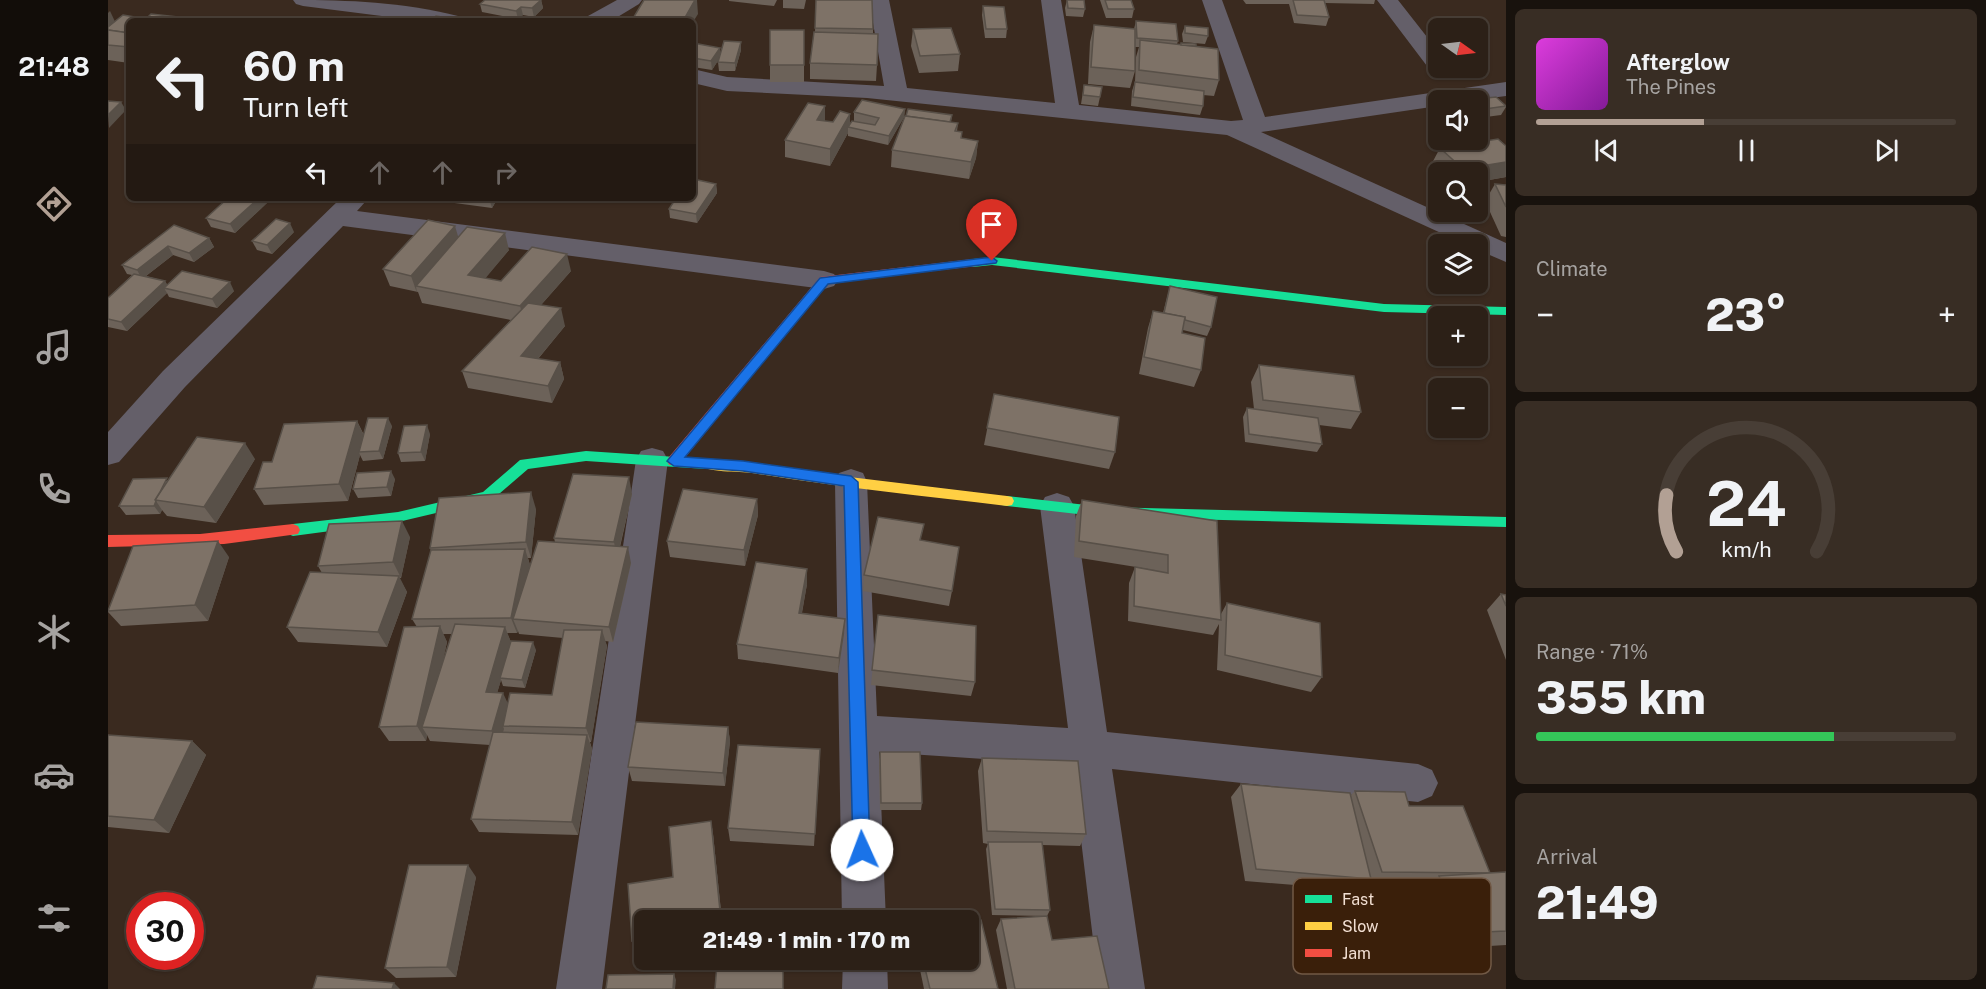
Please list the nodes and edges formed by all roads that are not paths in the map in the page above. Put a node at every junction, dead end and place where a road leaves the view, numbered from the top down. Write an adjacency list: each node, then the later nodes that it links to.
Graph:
1 (303, 0): 7 (street)
2 (632, 0): 8 (street)
3 (879, 0): 15 (street)
4 (1050, 0): 17 (street)
5 (1212, 0): 18 (street)
6 (1387, 0): 9 (street)
7 (436, 18)
8 (601, 18)
9 (1428, 51)
10 (696, 77): 15 (street)
11 (1449, 78): 13 (street)
12 (1506, 89): 14 (street)
13 (1458, 90)
14 (1488, 91)
15 (897, 93): 17 (street)
16 (1428, 100): 18 (street)
17 (1068, 111): 19 (street)
18 (1256, 124): 19 (street)
19 (1231, 128): 21 (street)
20 (347, 207): 22 (street); 24 (street)
21 (1506, 253)
22 (824, 280): 23 (street); 25 (street)
23 (1506, 311)
24 (108, 453)
25 (663, 461): 26 (street); 29 (street); 35 (street)
26 (851, 482): 27 (street); 30 (street)
27 (1057, 506): 28 (street); 31 (street)
28 (1506, 522)
29 (108, 541)
30 (858, 733): 31 (street); 33 (street)
31 (1090, 748): 32 (street); 37 (street)
32 (1418, 783)
33 (864, 910)
34 (865, 970): 36 (street)
35 (579, 989)
36 (866, 989)
37 (1122, 989)

